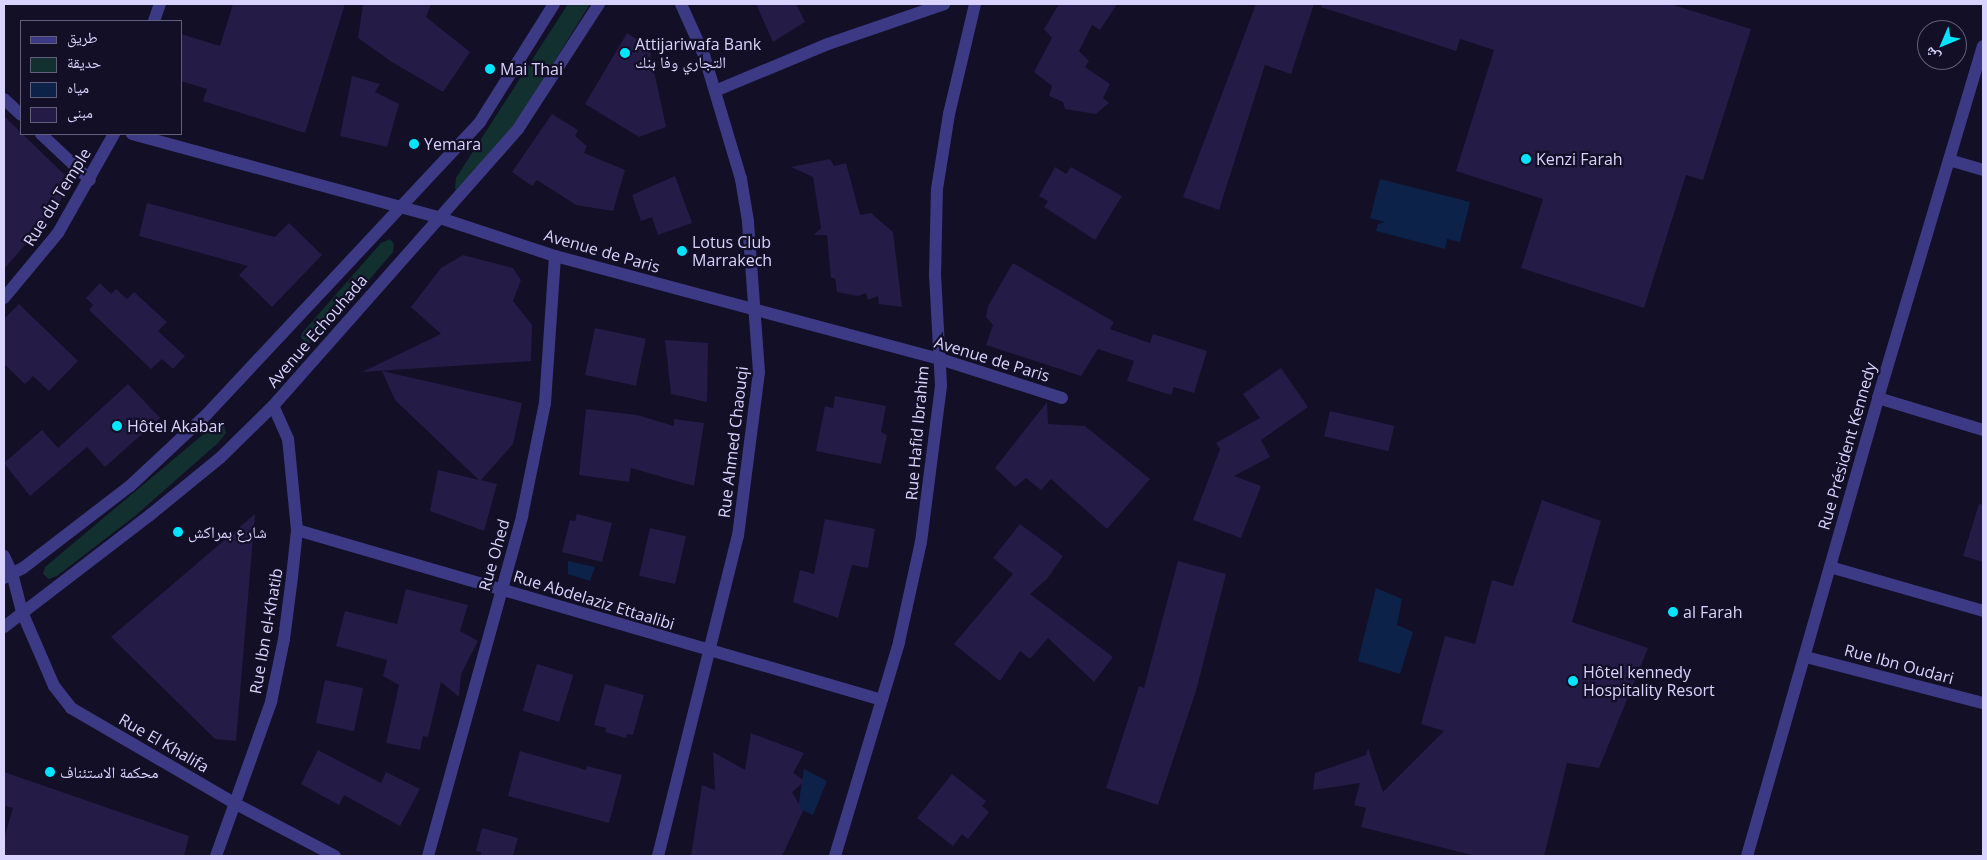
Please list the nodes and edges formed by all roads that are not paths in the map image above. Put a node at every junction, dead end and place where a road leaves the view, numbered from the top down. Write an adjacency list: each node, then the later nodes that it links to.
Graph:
1 (160, 4): 7 (street)
2 (554, 4): 19 (street, Avenue Echouhada)
3 (599, 4): 20 (street, Avenue Echouhada)
4 (681, 4): 9 (street, Rue Ahmed Chaouqi)
5 (944, 4): 9 (street)
6 (975, 4): 24 (street, Rue Hafid Ibrahim)
7 (154, 20)
8 (1983, 46): 16 (street, Rue Président Kennedy)
9 (715, 91): 23 (street, Rue Ahmed Chaouqi)
10 (4, 98): 11 (street); 12 (street)
11 (20, 103)
12 (20, 114)
13 (42, 135): 18 (street)
14 (113, 135): 18 (street, Rue du Temple)
15 (136, 135): 19 (street, Avenue de Paris)
16 (1949, 160): 17 (street); 26 (street, Rue Président Kennedy)
17 (1983, 170)
18 (90, 180): 22 (street, Rue du Temple)
19 (398, 207): 20 (street, Avenue de Paris); 32 (street, Avenue Echouhada)
20 (437, 218): 21 (street, Avenue de Paris); 27 (street, Avenue Echouhada)
21 (555, 256): 23 (street, Avenue de Paris); 33 (street, Rue Ohed)
22 (4, 298)
23 (755, 310): 24 (street, Avenue de Paris); 37 (street, Rue Ahmed Chaouqi)
24 (940, 359): 25 (street, Avenue de Paris); 39 (street, Rue Hafid Ibrahim)
25 (1062, 398)
26 (1878, 398): 28 (street); 31 (street, Rue Président Kennedy)
27 (273, 406): 29 (street, Rue Ibn el-Khatib); 34 (street, Avenue Echouhada)
28 (1983, 430)
29 (297, 530): 33 (street, Rue Abdelaziz Ettaalibi); 41 (street, Rue Ibn el-Khatib)
30 (4, 556): 32 (street, Rue El Khalifa)
31 (1830, 567): 35 (street); 38 (street, Rue Président Kennedy)
32 (8, 575): 34 (street, Rue El Khalifa)
33 (501, 589): 37 (street, Rue Abdelaziz Ettaalibi); 44 (street, Rue Ohed)
34 (22, 612): 36 (street, Avenue Echouhada); 41 (street, Rue El Khalifa)
35 (1983, 612)
36 (4, 627)
37 (710, 651): 39 (street, Rue Abdelaziz Ettaalibi); 45 (street, Rue Ahmed Chaouqi)
38 (1806, 657): 40 (street, Rue Ibn Oudari); 47 (street, Rue Président Kennedy)
39 (882, 700): 46 (street, Rue Hafid Ibrahim)
40 (1983, 703)
41 (234, 802): 42 (street, Rue Ibn el-Khatib); 43 (street, Rue El Khalifa)
42 (216, 856)
43 (335, 856)
44 (428, 856)
45 (658, 856)
46 (834, 856)
47 (1746, 856)

